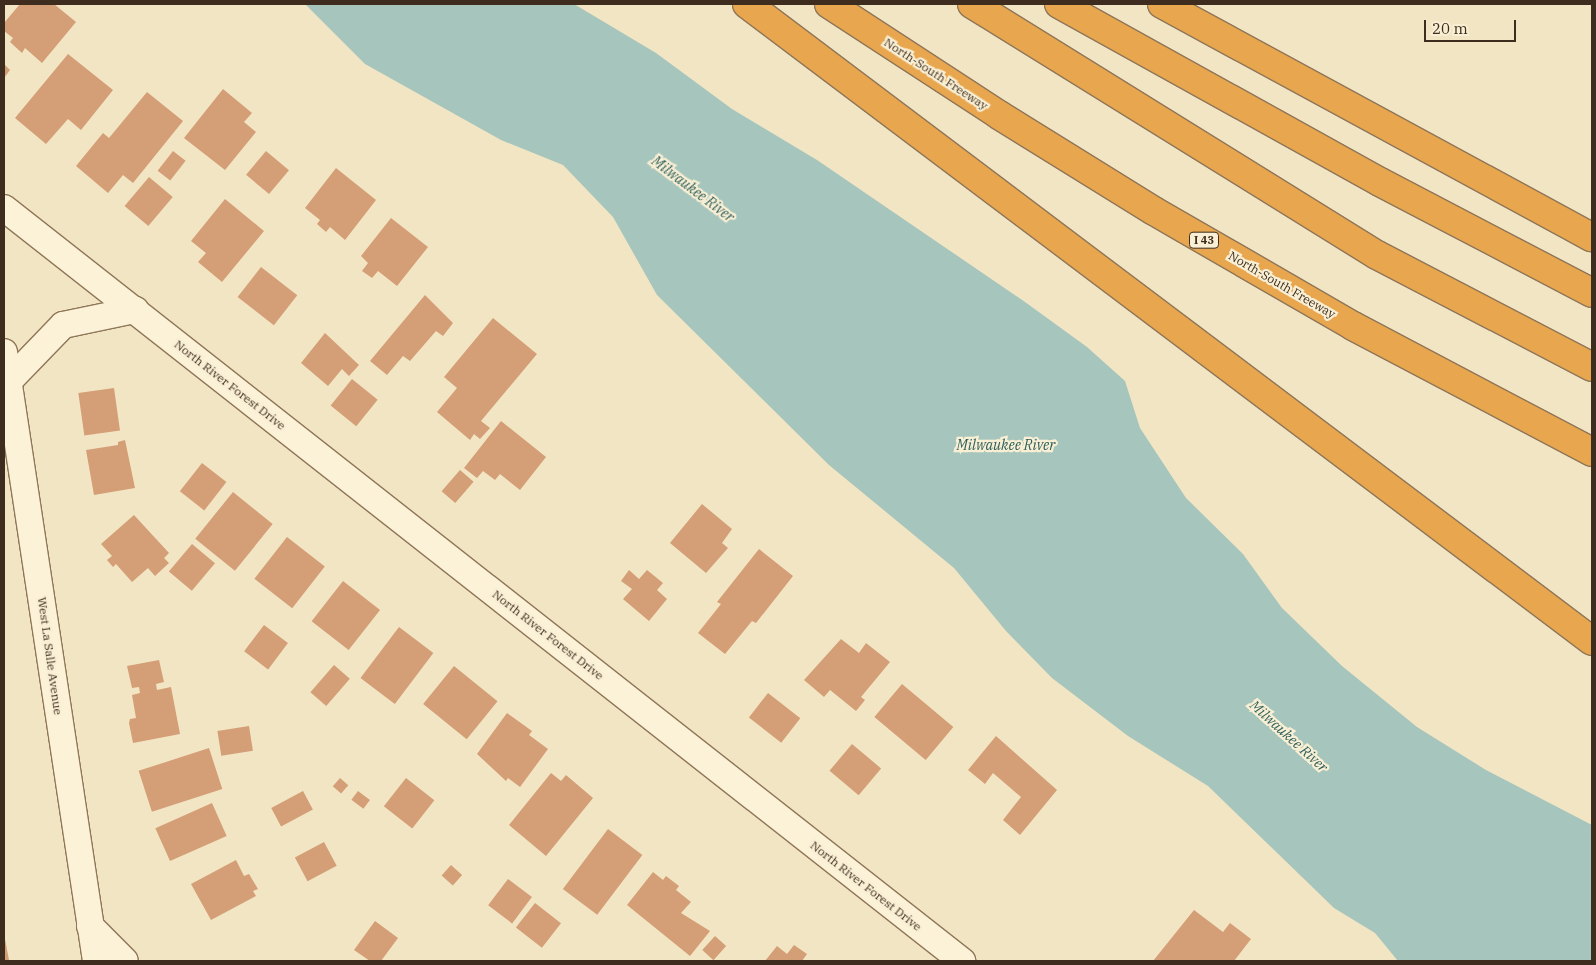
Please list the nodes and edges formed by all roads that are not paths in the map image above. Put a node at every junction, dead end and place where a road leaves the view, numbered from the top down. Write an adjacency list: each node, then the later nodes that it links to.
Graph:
1 (748, 4): 14 (highway)
2 (829, 4): 13 (highway, North-South Freeway / I 43)
3 (972, 4): 11 (highway)
4 (1059, 4): 8 (highway)
5 (1162, 4): 7 (highway)
6 (4, 208): 9 (street, North River Forest Drive)
7 (1592, 237)
8 (1592, 293)
9 (135, 310): 12 (street); 18 (street, North River Forest Drive)
10 (4, 352): 12 (street, West La Salle Avenue)
11 (1592, 367)
12 (9, 381): 15 (street, West La Salle Avenue)
13 (1592, 452)
14 (1590, 639)
15 (90, 926): 16 (street, West La Salle Avenue); 17 (street)
16 (96, 961)
17 (125, 961)
18 (962, 961)

